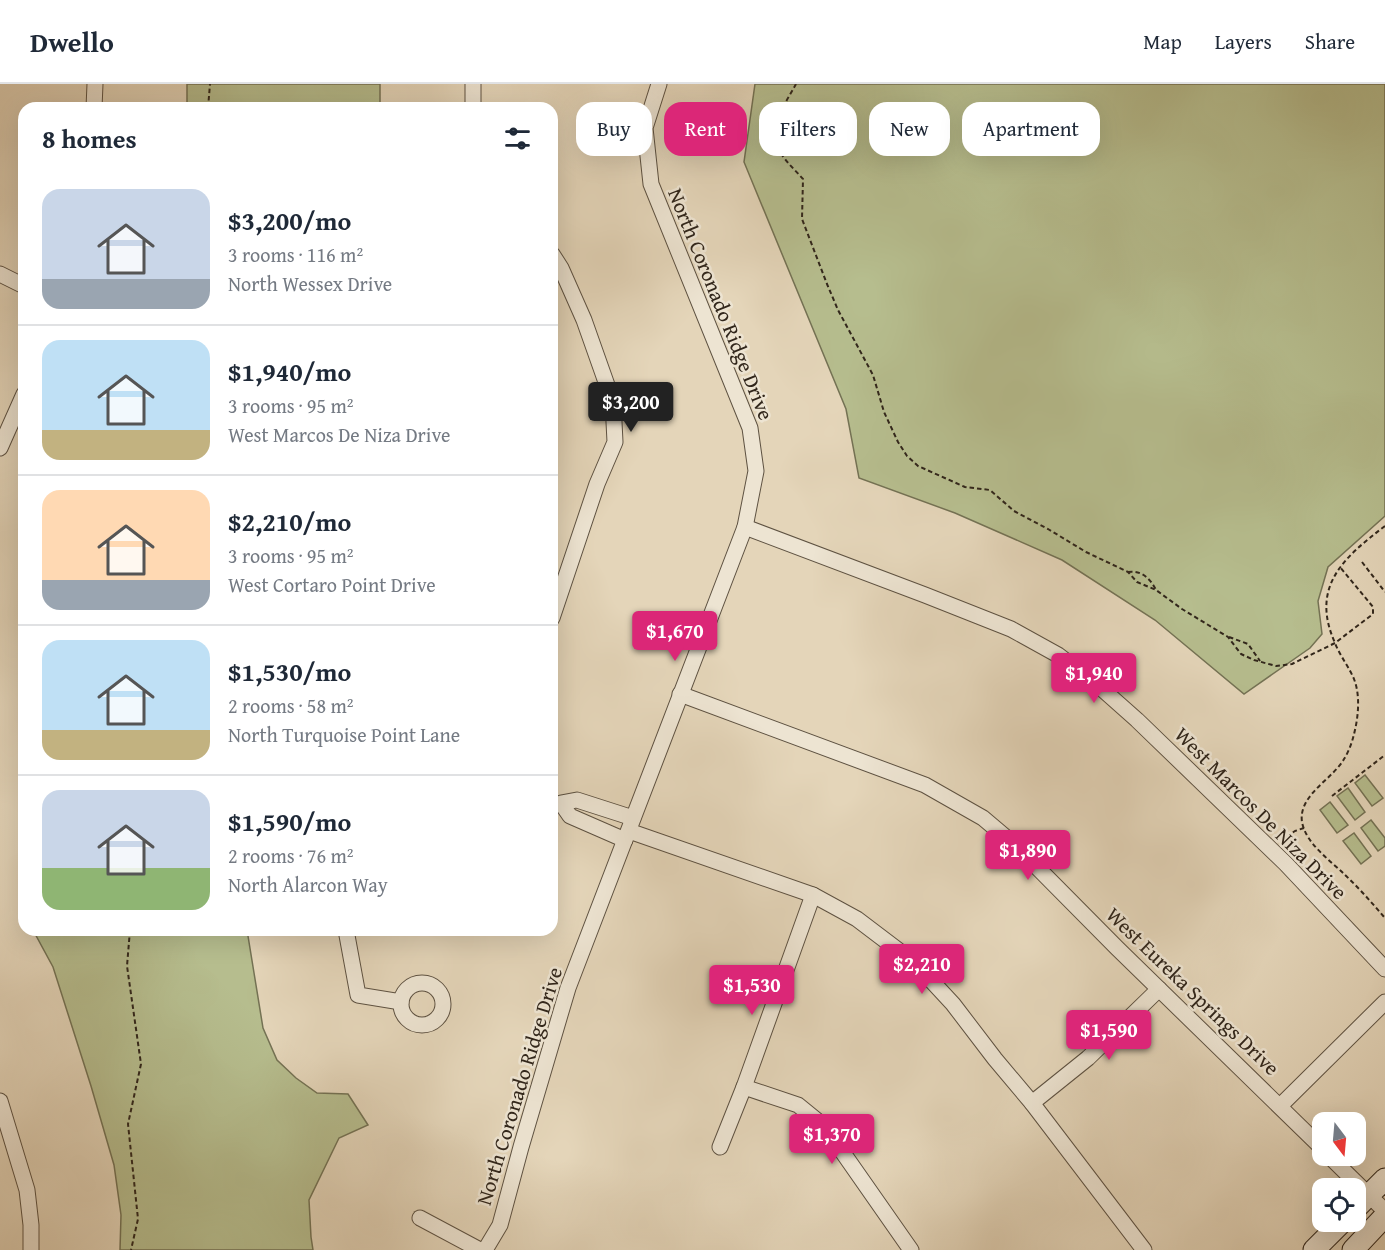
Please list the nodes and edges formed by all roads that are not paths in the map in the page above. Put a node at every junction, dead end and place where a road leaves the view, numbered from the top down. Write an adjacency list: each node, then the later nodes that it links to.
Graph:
1 (95, 84): 4 (street)
2 (473, 84): 5 (street)
3 (659, 84): 11 (street, North Coronado Ridge Drive)
4 (94, 102)
5 (473, 102)
6 (558, 263): 12 (street)
7 (0, 274): 8 (street)
8 (18, 283)
9 (18, 408): 10 (street)
10 (0, 448)
11 (745, 527): 13 (street, North Coronado Ridge Drive); 19 (street, West Marcos De Niza Drive)
12 (558, 600)
13 (680, 694): 16 (street, North Coronado Ridge Drive); 20 (street, West Eureka Springs Drive)
14 (558, 802): 16 (street)
15 (558, 803): 16 (street)
16 (629, 829): 17 (street); 37 (street, North Coronado Ridge Drive)
17 (813, 895): 23 (street); 25 (street)
18 (347, 936): 21 (street)
19 (1385, 969)
20 (1159, 989): 25 (street); 26 (street, West Eureka Springs Drive)
21 (401, 1002)
22 (1385, 1002): 26 (street)
23 (744, 1087): 28 (street); 38 (street)
24 (0, 1101): 36 (street)
25 (1032, 1103): 39 (street)
26 (1280, 1106): 27 (street, West Eureka Springs Drive)
27 (1312, 1138)
28 (720, 1147)
29 (1385, 1179): 30 (street)
30 (1366, 1198)
31 (1366, 1204): 32 (street)
32 (1385, 1211)
33 (1385, 1216): 41 (street)
34 (420, 1218): 37 (street)
35 (1332, 1232): 40 (street)
36 (31, 1250)
37 (482, 1250)
38 (911, 1250)
39 (1144, 1250)
40 (1314, 1250)
41 (1353, 1250)

